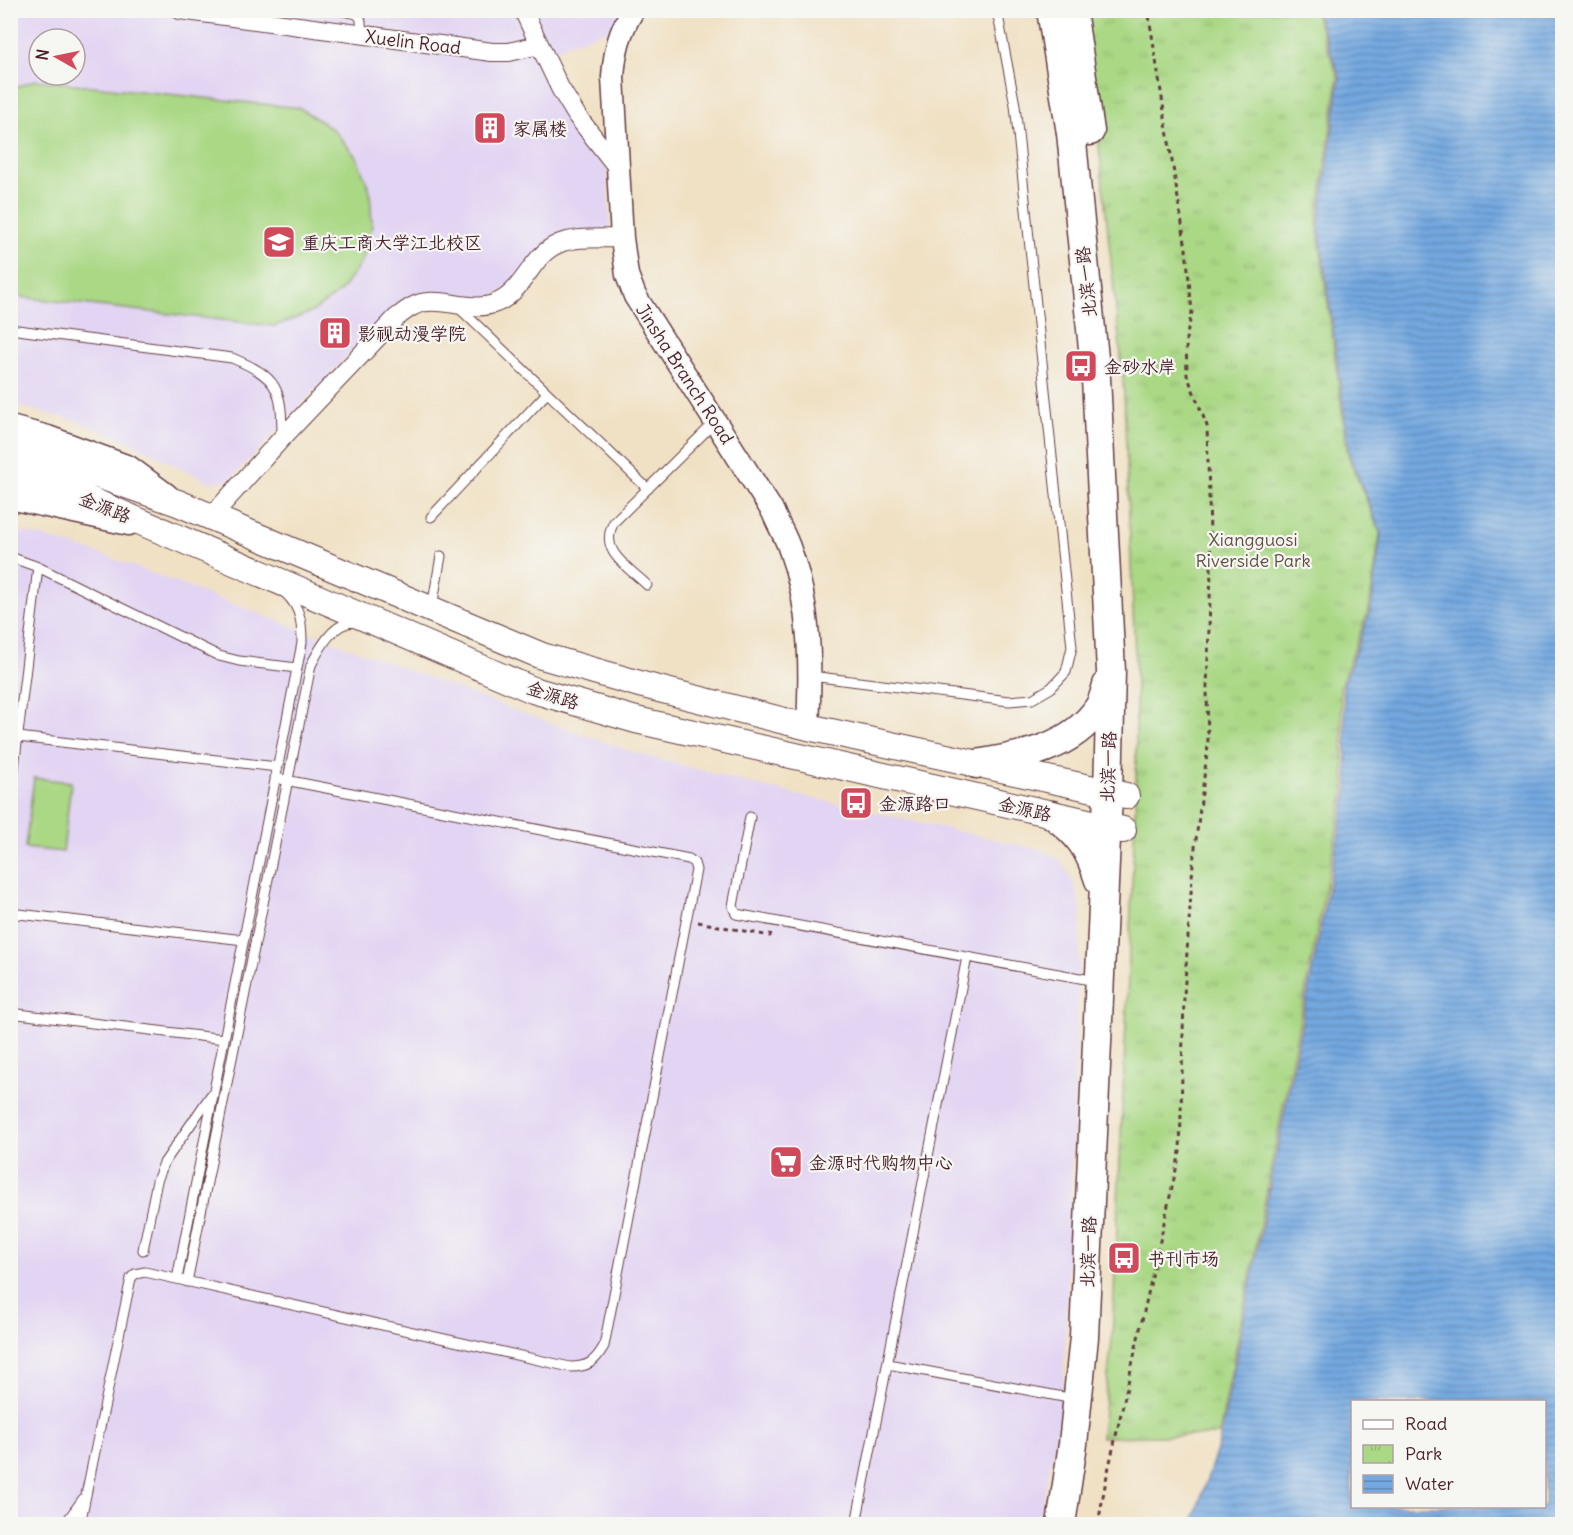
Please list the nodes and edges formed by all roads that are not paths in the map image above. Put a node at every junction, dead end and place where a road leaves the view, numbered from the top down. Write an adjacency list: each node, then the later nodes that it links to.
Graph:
1 (180, 10): 8 (street, Xuelin Road)
2 (337, 10): 9 (lane)
3 (523, 10): 10 (street)
4 (633, 10): 11 (street, Jinsha Branch Road)
5 (997, 10): 36 (lane)
6 (1051, 10): 35 (main road, 北滨一路)
7 (1072, 10): 44 (main road, 北滨一路)
8 (272, 17): 9 (street, Xuelin Road)
9 (361, 35): 10 (street, Xuelin Road)
10 (539, 45): 11 (street)
11 (618, 167): 12 (street, Jinsha Branch Road)
12 (622, 238): 13 (street); 16 (street, Jinsha Branch Road)
13 (455, 304): 15 (lane); 18 (street)
14 (10, 329): 18 (lane)
15 (547, 393): 21 (lane); 24 (lane)
16 (715, 422): 21 (lane); 36 (street, Jinsha Branch Road)
17 (10, 427): 23 (street)
18 (282, 438): 25 (street)
19 (10, 450): 23 (main road, 金源路)
20 (10, 476): 26 (main road, 金源路)
21 (648, 489): 31 (lane)
22 (10, 498): 26 (street)
23 (178, 503): 25 (main road, 金源路)
24 (431, 517)
25 (210, 518): 32 (main road, 金源路)
26 (168, 532): 30 (main road, 金源路)
27 (441, 556): 32 (lane)
28 (10, 557): 29 (lane)
29 (38, 567): 34 (lane); 38 (lane)
30 (270, 578): 33 (main road, 金源路); 34 (lane)
31 (647, 585)
32 (431, 609): 37 (main road, 金源路)
33 (370, 622): 42 (lane); 43 (main road, 金源路)
34 (297, 668): 40 (lane)
35 (1111, 671): 39 (main road); 44 (main road, 北滨一路)
36 (811, 676): 37 (street, Jinsha Branch Road)
37 (808, 727): 39 (main road, 金源路)
38 (18, 737): 40 (lane); 45 (lane)
39 (976, 764): 43 (main road); 44 (main road, 金源路)
40 (278, 767): 41 (lane)
41 (275, 778): 42 (lane); 51 (lane)
42 (289, 780): 56 (lane); 60 (lane)
43 (964, 795): 46 (main road, 金源路)
44 (1117, 795): 48 (main road, 北滨一路)
45 (10, 801)
46 (1053, 815): 48 (main road, 金源路); 49 (main road)
47 (750, 817): 52 (lane)
48 (1114, 828): 49 (main road, 北滨一路); 68 (main road, 北滨一路)
49 (1102, 892): 53 (main road, 北滨一路)
50 (10, 913): 51 (lane)
51 (244, 940): 55 (lane)
52 (968, 957): 53 (lane); 61 (lane)
53 (1098, 981): 62 (main road, 北滨一路)
54 (10, 1013): 55 (lane)
55 (224, 1039): 57 (lane)
56 (231, 1068): 57 (lane); 60 (lane)
57 (214, 1091): 58 (lane); 59 (lane)
58 (143, 1250)
59 (177, 1279): 60 (lane); 63 (lane)
60 (188, 1282)
61 (888, 1364): 62 (lane); 66 (lane)
62 (1078, 1400): 67 (main road, 北滨一路)
63 (86, 1494): 64 (lane); 65 (lane)
64 (65, 1524)
65 (80, 1524)
66 (856, 1524)
67 (1061, 1524)
68 (1080, 1524)

